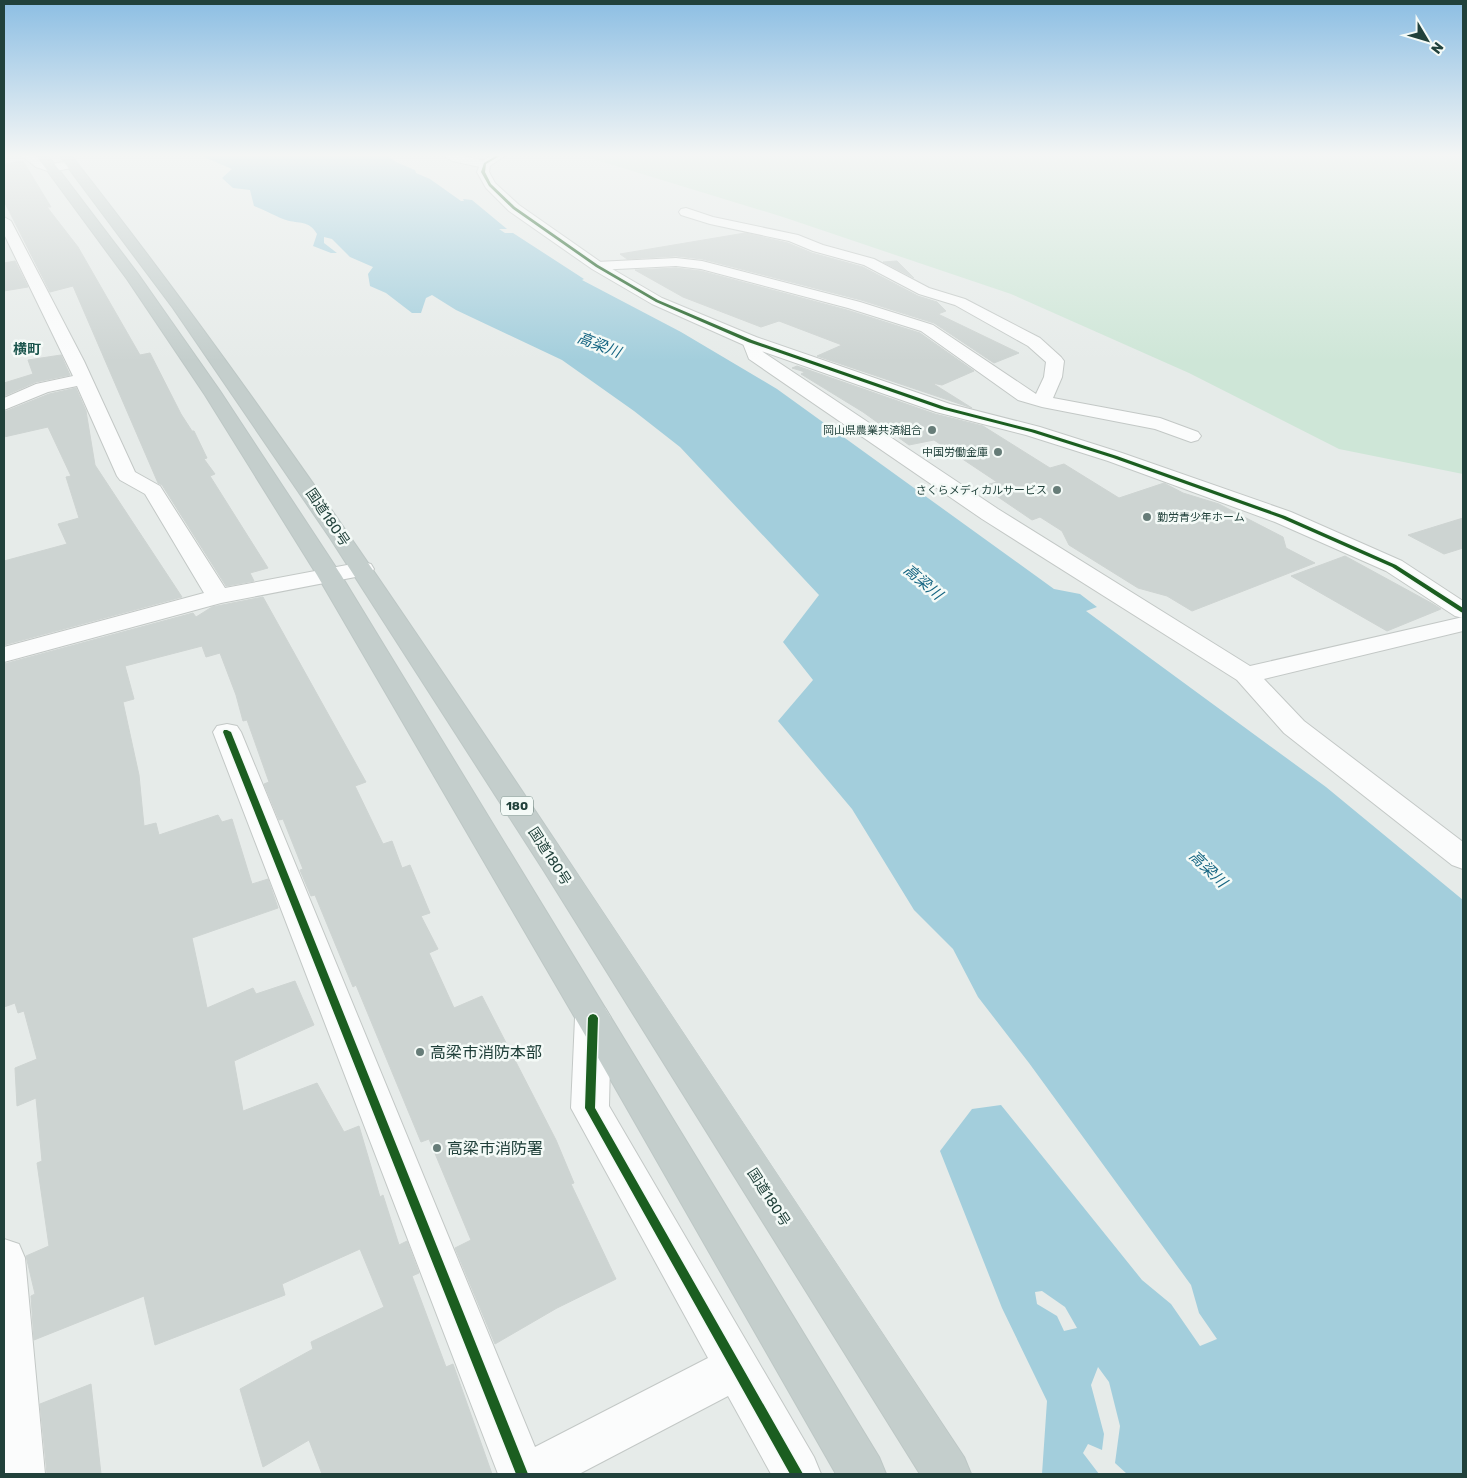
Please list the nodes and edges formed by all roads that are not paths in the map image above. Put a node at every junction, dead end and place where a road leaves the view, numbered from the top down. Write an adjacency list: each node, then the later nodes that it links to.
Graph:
1 (5, 223): 8 (street)
2 (98, 223): 13 (highway)
3 (107, 223): 12 (highway, 国道180号 / 180)
4 (535, 223): 6 (street)
5 (723, 223): 9 (street)
6 (597, 266): 7 (street); 9 (street)
7 (750, 341): 15 (street); 18 (street)
8 (83, 379): 10 (street); 14 (street)
9 (1042, 402): 11 (street)
10 (4, 405)
11 (1191, 436)
12 (363, 569): 13 (street); 29 (highway, 国道180号 / 180)
13 (329, 575): 14 (street); 21 (highway)
14 (218, 596): 17 (street)
15 (1463, 611)
16 (1463, 624): 18 (street)
17 (4, 655)
18 (1246, 675): 20 (street)
19 (227, 732): 25 (street)
20 (1463, 858)
21 (593, 1018): 23 (street); 28 (highway)
22 (4, 1258): 24 (street)
23 (737, 1366): 26 (street); 27 (street)
24 (21, 1474)
25 (522, 1474)
26 (531, 1474)
27 (797, 1474)
28 (862, 1474)
29 (946, 1474)

